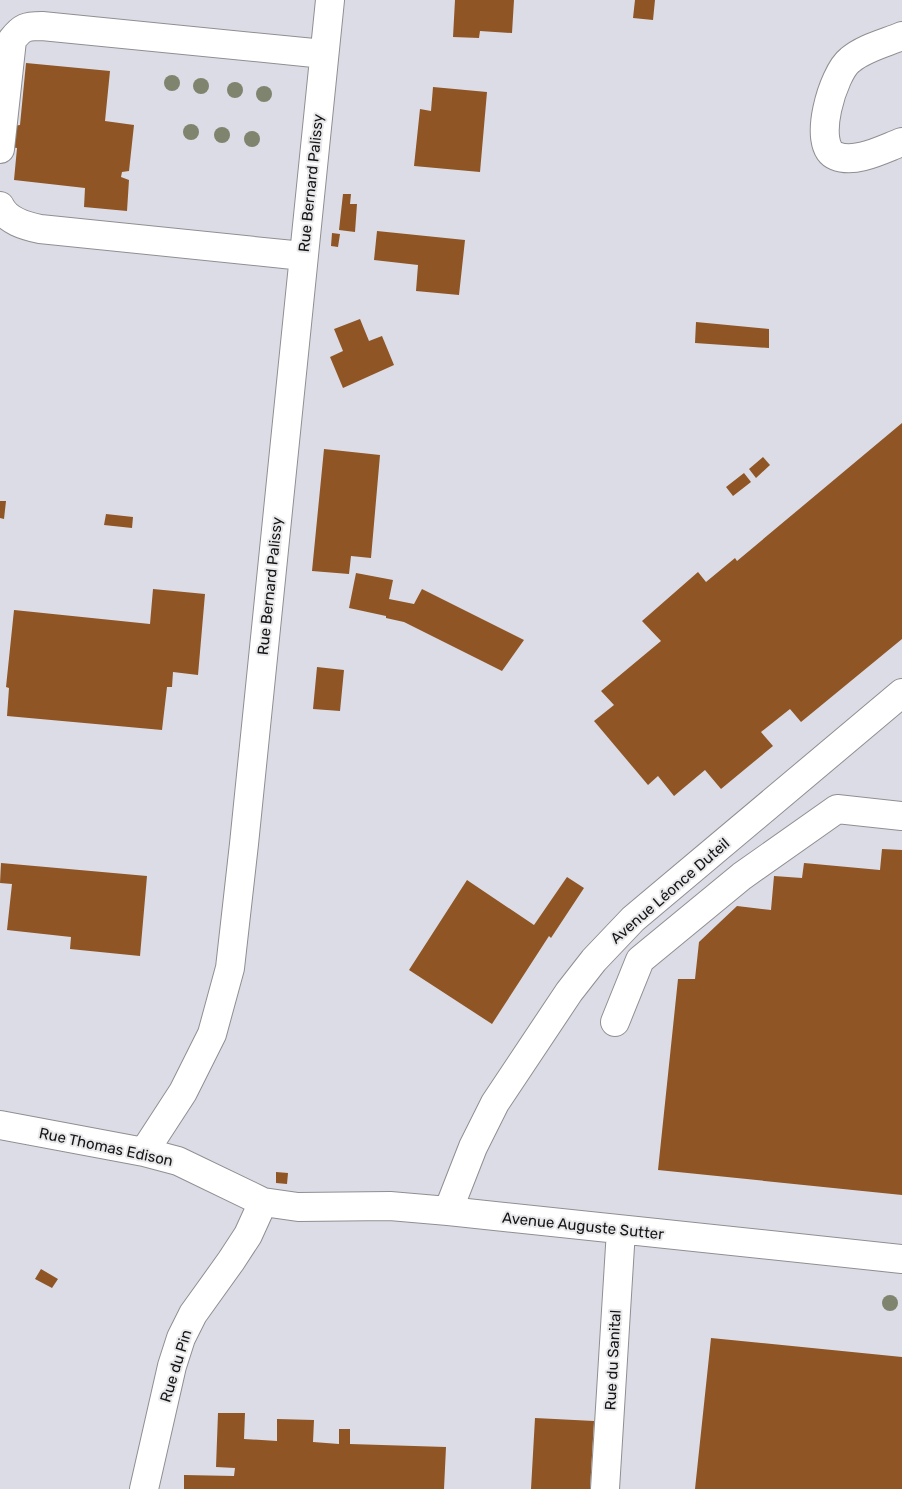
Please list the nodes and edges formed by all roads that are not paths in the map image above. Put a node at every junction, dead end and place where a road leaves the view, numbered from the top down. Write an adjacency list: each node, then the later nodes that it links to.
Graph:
1 (330, 0): 3 (street, Rue Bernard Palissy)
2 (902, 36): 4 (street)
3 (324, 54): 5 (street); 7 (street, Rue Bernard Palissy)
4 (902, 142)
5 (0, 149)
6 (0, 206): 7 (street)
7 (303, 256): 12 (street, Rue Bernard Palissy)
8 (902, 693): 14 (street, Avenue Léonce Duteil)
9 (902, 816): 10 (street)
10 (615, 1022)
11 (0, 1125): 12 (street, Rue Thomas Edison)
12 (144, 1152): 13 (street, Rue Thomas Edison)
13 (263, 1202): 14 (street, Avenue Auguste Sutter); 17 (street, Rue du Pin)
14 (448, 1211): 15 (street, Avenue Auguste Sutter)
15 (621, 1230): 16 (street, Avenue Auguste Sutter); 18 (street, Rue du Sanital)
16 (902, 1259)
17 (144, 1489)
18 (605, 1489)

